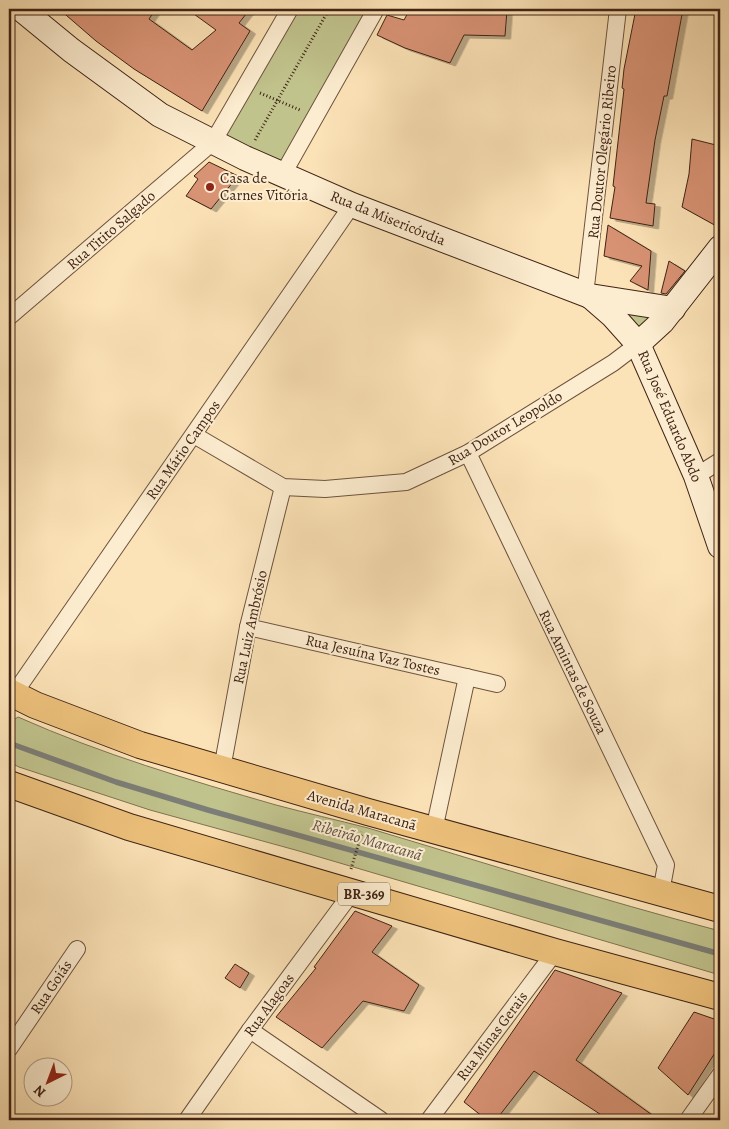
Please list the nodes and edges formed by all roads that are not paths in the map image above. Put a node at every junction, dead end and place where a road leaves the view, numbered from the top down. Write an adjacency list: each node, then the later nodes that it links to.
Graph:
1 (21, 9): 5 (street, Rua da Misericórdia)
2 (290, 9): 5 (street, Rua Titito Salgado)
3 (376, 9): 6 (street)
4 (618, 9): 9 (street, Rua Doutor Olegário Ribeiro)
5 (213, 142): 6 (street, Rua da Misericórdia); 11 (street, Rua Titito Salgado)
6 (283, 174): 7 (street, Rua da Misericórdia)
7 (352, 205): 9 (street, Rua da Misericórdia); 13 (street, Rua Mário Campos)
8 (720, 248): 10 (street)
9 (588, 296): 10 (street, Rua da Misericórdia); 12 (street, Rua da Misericórdia)
10 (673, 308): 12 (street)
11 (9, 317)
12 (638, 344): 14 (street, Rua Doutor Leopoldo); 16 (street, Rua José Eduardo Abdo)
13 (194, 435): 17 (street, Rua Doutor Leopoldo); 22 (street, Rua Mário Campos)
14 (468, 453): 17 (street, Rua Doutor Leopoldo); 27 (street, Rua Amintas de Souza)
15 (720, 461): 16 (street)
16 (696, 476): 18 (street, Rua José Eduardo Abdo)
17 (283, 487): 19 (street, Rua Luiz Ambrósio)
18 (720, 546)
19 (248, 628): 20 (street, Rua Jesuína Vaz Tostes); 23 (street, Rua Luiz Ambrósio)
20 (467, 676): 21 (street, Rua Jesuína Vaz Tostes); 25 (street)
21 (497, 684)
22 (10, 696): 23 (main road, Avenida Maracanã)
23 (222, 769): 25 (main road, Avenida Maracanã)
24 (9, 784): 26 (main road, BR-369)
25 (434, 830): 27 (main road, Avenida Maracanã)
26 (352, 881): 30 (main road, BR-369); 32 (street, Rua Alagoas)
27 (661, 892): 28 (main road, Avenida Maracanã)
28 (720, 909)
29 (77, 949): 33 (street, Rua Goiás)
30 (555, 952): 31 (main road, BR-369); 37 (street, Rua Minas Gerais)
31 (720, 997)
32 (250, 1030): 35 (street, Rua Alagoas); 36 (street)
33 (9, 1049)
34 (720, 1075): 38 (street)
35 (187, 1120)
36 (381, 1120)
37 (430, 1120)
38 (688, 1120)

